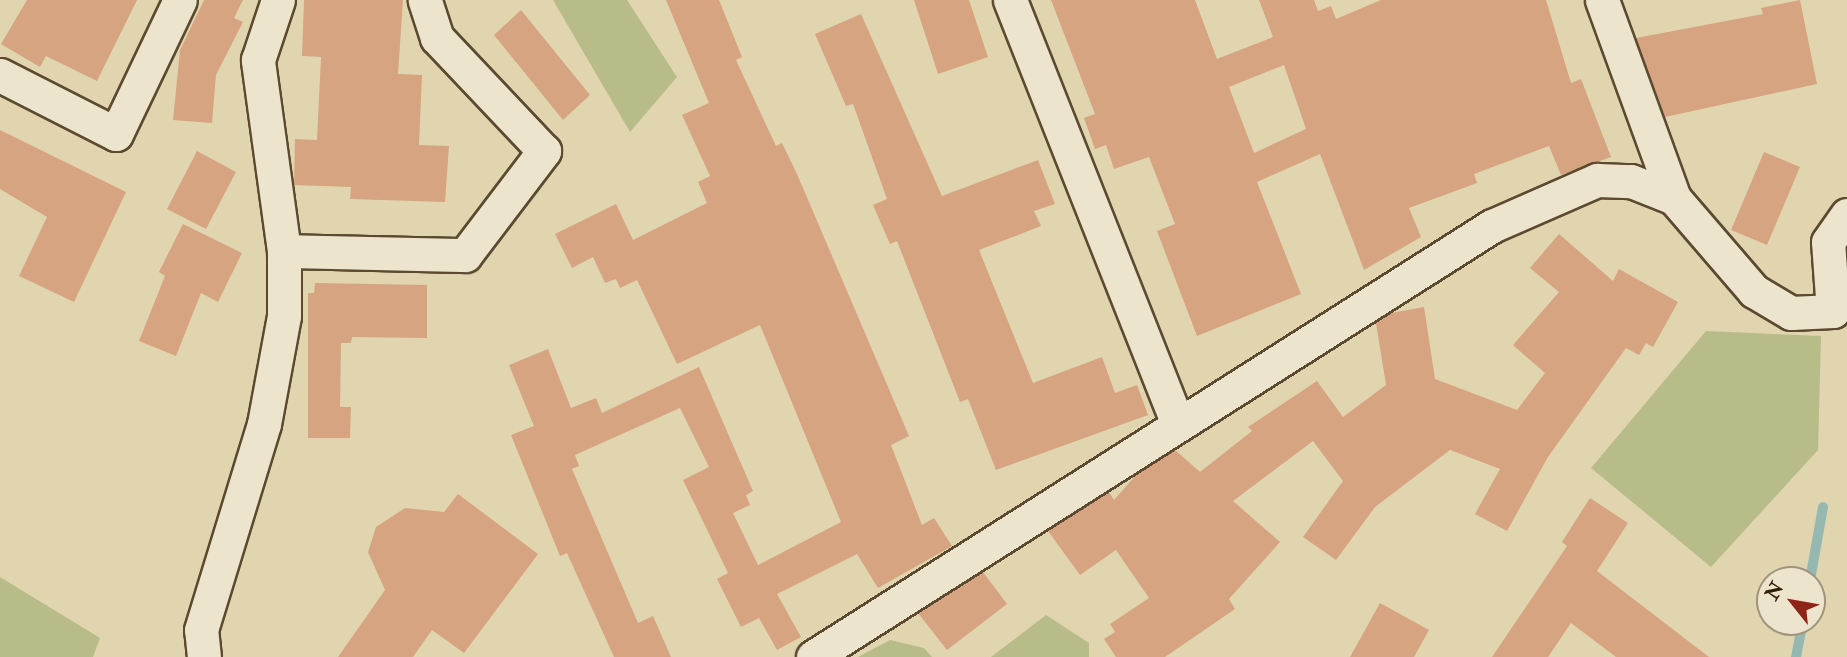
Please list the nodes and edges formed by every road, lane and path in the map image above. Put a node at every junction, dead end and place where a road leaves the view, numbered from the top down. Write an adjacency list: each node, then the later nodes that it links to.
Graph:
1 (180, 0): 6 (street)
2 (278, 0): 9 (street)
3 (425, 0): 9 (street)
4 (1010, 0): 10 (street)
5 (1602, 0): 7 (street)
6 (0, 75)
7 (1674, 198): 8 (street); 10 (street)
8 (1847, 215)
9 (284, 251): 11 (street)
10 (1178, 425): 12 (street)
11 (204, 657)
12 (813, 657)

